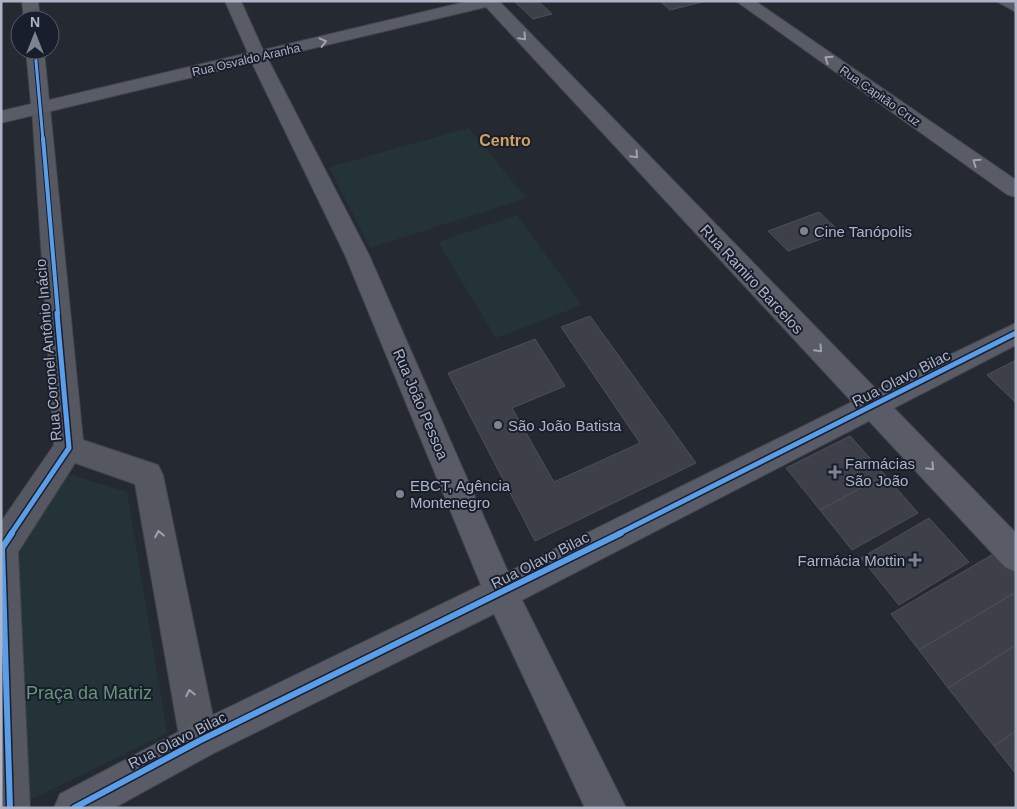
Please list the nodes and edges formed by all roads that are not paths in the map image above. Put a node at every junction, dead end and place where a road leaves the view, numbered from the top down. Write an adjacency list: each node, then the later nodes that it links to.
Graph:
1 (233, 1): 6 (street, Rua João Pessoa)
2 (490, 1): 6 (street, Rua Osvaldo Aranha, one-way to 2); 12 (street, Rua Ramiro Barcelos, one-way to 12)
3 (744, 1): 10 (street, Rua Capitão Cruz, one-way to 3)
4 (1004, 1): 5 (street)
5 (1016, 7)
6 (258, 57): 8 (street, Rua Osvaldo Aranha); 15 (street, Rua João Pessoa)
7 (36, 60): 8 (street, Rua Coronel Antônio Inácio)
8 (40, 108): 9 (street, Rua Osvaldo Aranha); 13 (street, Rua Coronel Antônio Inácio)
9 (1, 117)
10 (1016, 190)
11 (1016, 333): 12 (street, Rua Olavo Bilac)
12 (872, 406): 14 (street, Rua Ramiro Barcelos, one-way to 14); 15 (street, Rua Olavo Bilac)
13 (69, 448): 16 (street, Rua Coronel Antônio Inácio, one-way to 13); 17 (street, Rua Coronel Antônio Inácio)
14 (1016, 556)
15 (501, 593): 16 (street, Rua Olavo Bilac); 19 (street, Rua João Pessoa)
16 (199, 741): 18 (street, Rua Olavo Bilac)
17 (10, 808)
18 (74, 808)
19 (606, 808)

